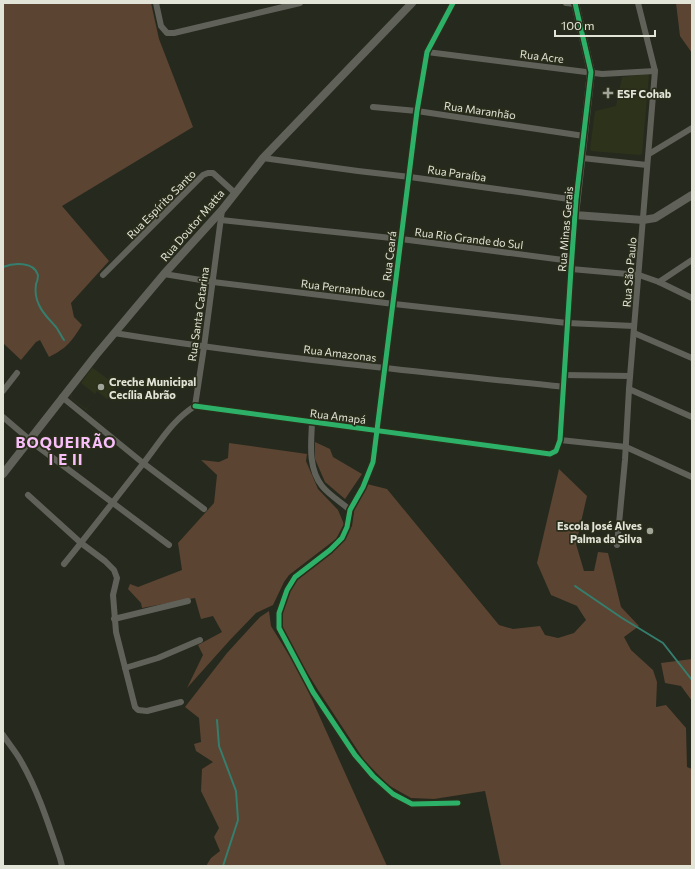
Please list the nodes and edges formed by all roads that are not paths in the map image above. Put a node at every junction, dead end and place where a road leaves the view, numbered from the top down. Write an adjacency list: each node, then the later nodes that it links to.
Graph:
1 (156, 3): 2 (street)
2 (300, 3)
3 (412, 3): 16 (street, Rua Doutor Matta)
4 (453, 3): 8 (street, Rua Ceará)
5 (566, 3): 7 (street)
6 (638, 3): 9 (street, Rua São Paulo)
7 (575, 4): 10 (street, Rua Minas Gerais)
8 (427, 52): 10 (street, Rua Acre); 12 (street, Rua Ceará)
9 (655, 71): 10 (street, Rua Acre); 15 (street, Rua São Paulo)
10 (592, 72): 14 (street, Rua Minas Gerais)
11 (373, 107): 12 (street, Rua Maranhão)
12 (417, 112): 14 (street, Rua Maranhão); 19 (street, Rua Ceará)
13 (692, 128): 15 (street)
14 (584, 136): 17 (street, Rua Minas Gerais)
15 (649, 154): 18 (street, Rua São Paulo)
16 (263, 158): 19 (street, Rua Paraíba); 20 (street, Rua Doutor Matta)
17 (582, 158): 18 (street); 22 (street, Rua Minas Gerais)
18 (647, 165): 26 (street, Rua São Paulo)
19 (410, 177): 22 (street, Rua Paraíba); 27 (street, Rua Ceará)
20 (235, 193): 23 (street, Rua Doutor Matta); 32 (street, Rua Espírito Santo)
21 (692, 195): 26 (street)
22 (576, 200): 24 (street, Rua Minas Gerais)
23 (222, 210): 25 (street, Rua Santa Catarina); 31 (street, Rua Doutor Matta)
24 (575, 215): 26 (street); 29 (street, Rua Minas Gerais)
25 (221, 220): 27 (street, Rua Rio Grande do Sul); 34 (street, Rua Santa Catarina)
26 (643, 220): 33 (street, Rua São Paulo)
27 (401, 239): 29 (street, Rua Rio Grande do Sul); 37 (street, Rua Ceará)
28 (692, 260): 35 (street)
29 (571, 261): 30 (street, Rua Minas Gerais)
30 (571, 269): 33 (street); 38 (street, Rua Minas Gerais)
31 (164, 274): 34 (street, Rua Pernambuco); 40 (street, Rua Doutor Matta)
32 (103, 275)
33 (638, 275): 35 (street); 39 (street, Rua São Paulo)
34 (213, 282): 37 (street, Rua Pernambuco); 41 (street, Rua Santa Catarina)
35 (659, 282): 36 (street)
36 (692, 298)
37 (394, 304): 38 (street, Rua Pernambuco); 43 (street, Rua Ceará)
38 (567, 323): 39 (street, Rua Pernambuco); 45 (street, Rua Minas Gerais)
39 (634, 330): 42 (street); 46 (street, Rua São Paulo)
40 (114, 333): 41 (street, Rua Amazonas); 50 (street, Rua Doutor Matta)
41 (204, 347): 43 (street, Rua Amazonas); 51 (street, Rua Santa Catarina)
42 (692, 358)
43 (386, 368): 47 (street, Rua Amazonas); 55 (street, Rua Ceará)
44 (17, 373): 49 (street)
45 (564, 375): 46 (street); 47 (street, Rua Minas Gerais)
46 (630, 376): 48 (street, Rua São Paulo)
47 (564, 387): 57 (street, Rua Minas Gerais)
48 (629, 389): 53 (street); 58 (street, Rua São Paulo)
49 (3, 391)
50 (62, 397): 56 (street, Rua Doutor Matta); 59 (street)
51 (195, 406): 54 (street, Rua Amapá); 59 (street)
52 (3, 417): 56 (street)
53 (692, 417)
54 (312, 423): 55 (street, Rua Amapá); 65 (street)
55 (378, 431): 57 (street, Rua Amapá); 65 (street, Rua Ceará)
56 (30, 440): 60 (street, Rua Doutor Matta); 63 (street)
57 (560, 440): 58 (street)
58 (626, 447): 61 (street); 68 (street, Rua São Paulo)
59 (144, 463): 63 (street); 64 (street)
60 (3, 474)
61 (692, 477)
62 (28, 495): 66 (street)
63 (113, 502): 66 (street); 67 (street)
64 (204, 509)
65 (350, 510): 76 (street, Rua Ceará)
66 (81, 543): 69 (street); 71 (street)
67 (169, 545)
68 (617, 545)
69 (64, 564)
70 (188, 601): 71 (street)
71 (114, 619): 73 (street)
72 (200, 640): 73 (street)
73 (124, 668): 74 (street)
74 (181, 702)
75 (3, 735): 77 (street)
76 (458, 803)
77 (62, 866)

